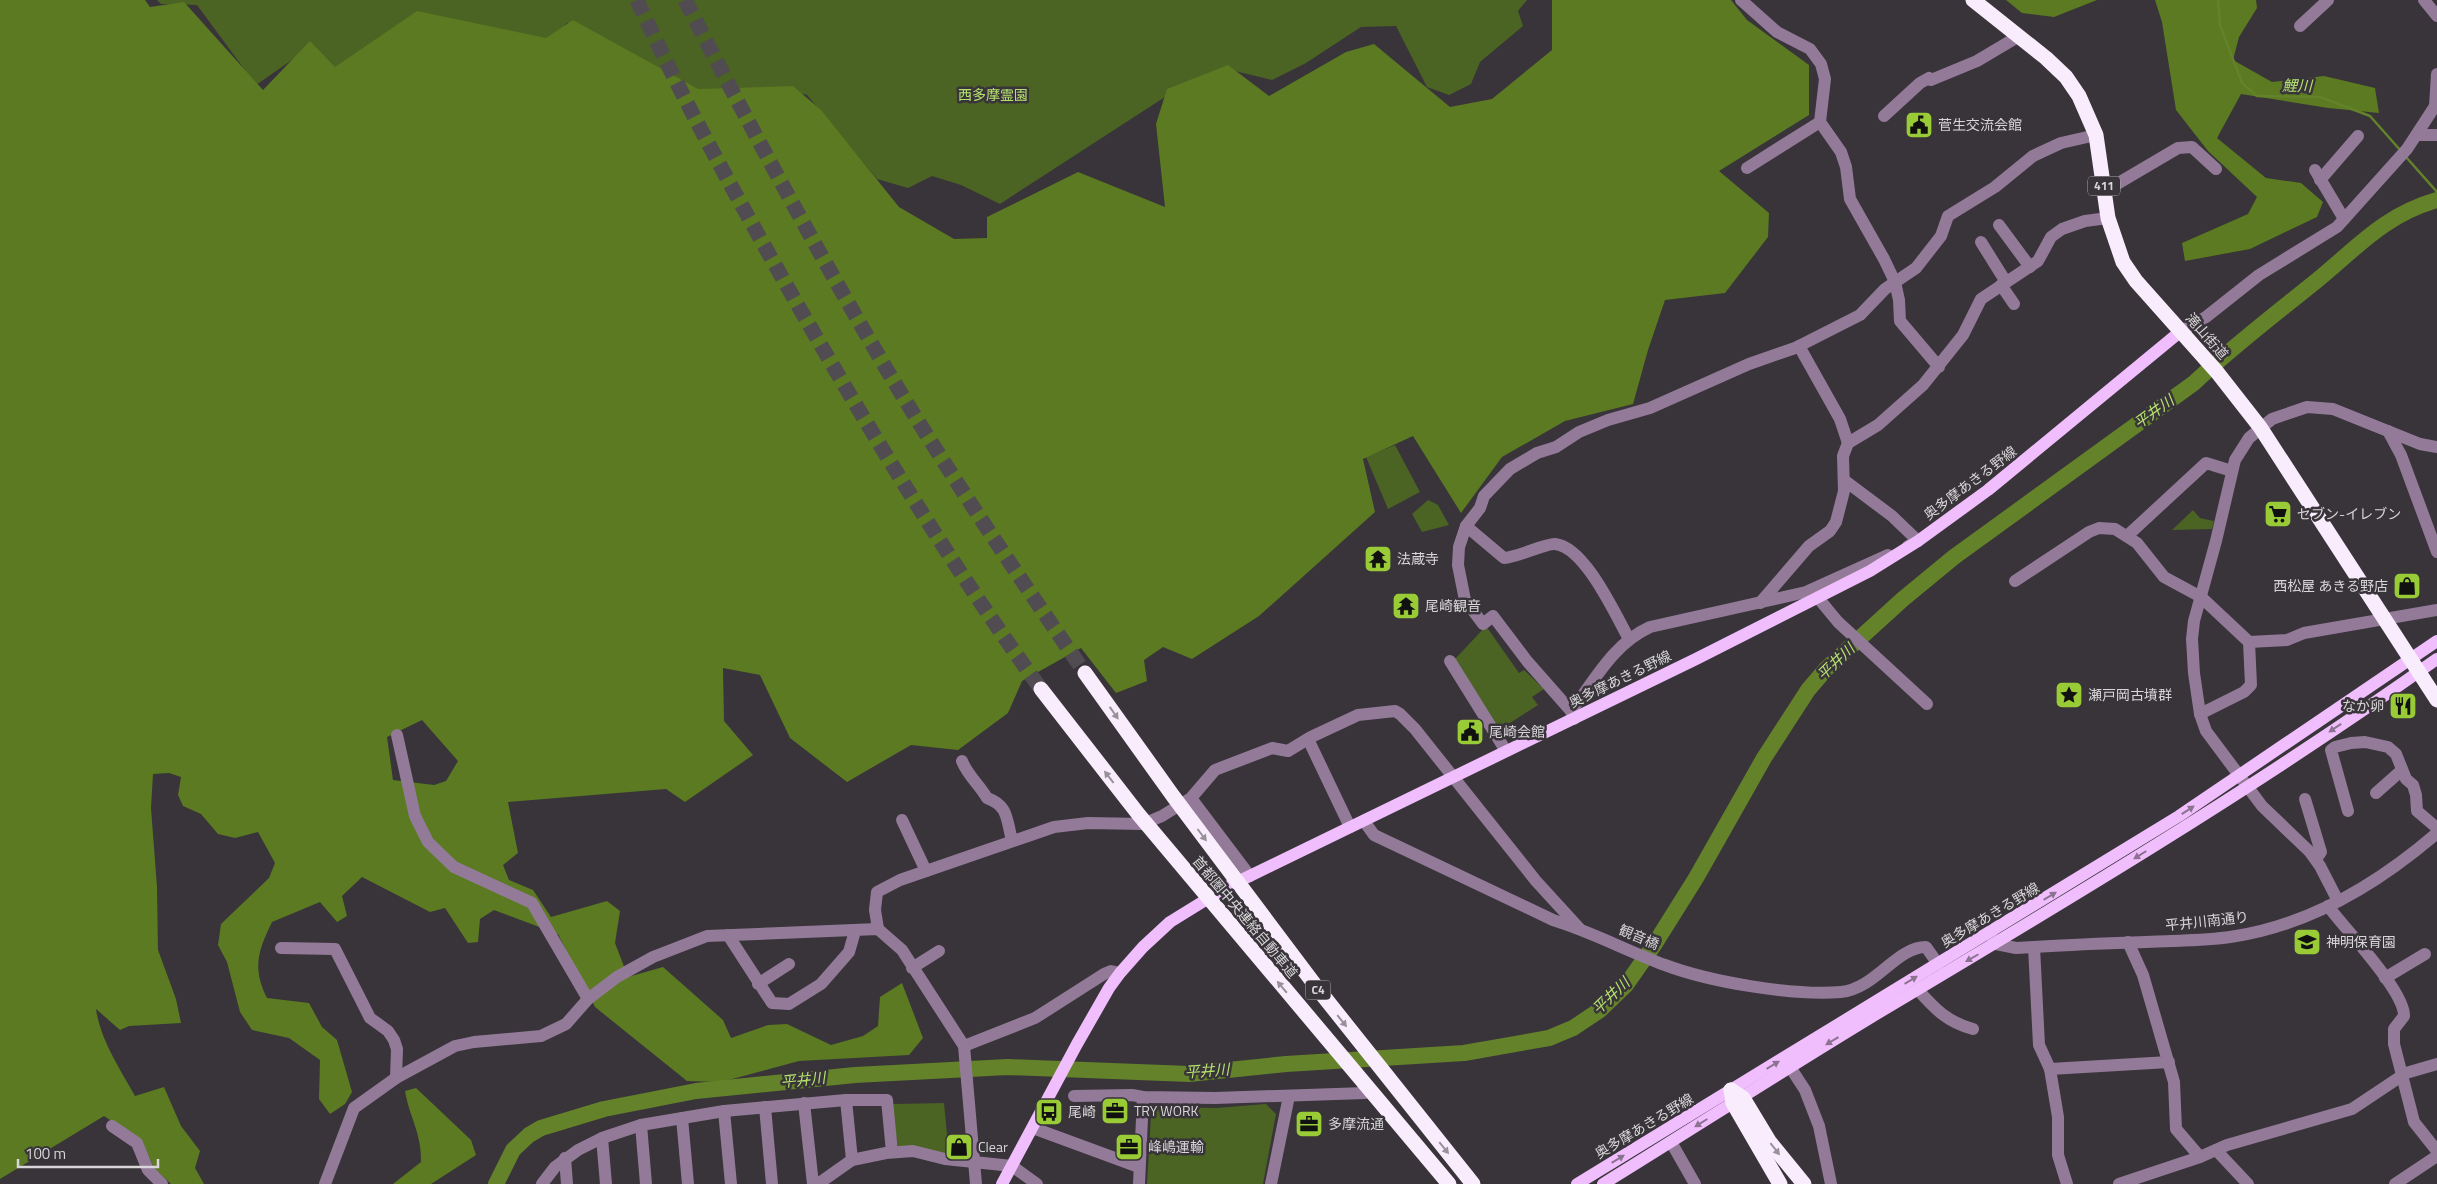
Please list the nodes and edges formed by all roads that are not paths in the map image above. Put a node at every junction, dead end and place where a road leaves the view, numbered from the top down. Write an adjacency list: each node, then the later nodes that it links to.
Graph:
1 (1741, 0): 11 (street)
2 (1973, 0): 7 (highway, 滝山街道 / 411)
3 (2328, 0): 6 (street)
4 (2425, 0): 5 (street)
5 (2437, 16)
6 (2300, 26)
7 (2019, 36): 10 (street); 12 (highway, 滝山街道 / 411)
8 (2437, 74): 9 (street)
9 (2436, 105): 13 (street)
10 (1884, 116)
11 (1820, 122): 16 (street); 24 (street)
12 (2096, 135): 18 (highway, 滝山街道 / 411); 24 (street)
13 (2418, 135): 14 (street); 20 (street)
14 (2437, 135)
15 (2358, 136): 20 (street)
16 (1747, 168)
17 (2216, 169): 18 (street)
18 (2105, 191): 19 (highway, 滝山街道 / 411)
19 (2108, 218): 23 (street); 27 (highway, 滝山街道 / 411)
20 (2344, 219): 27 (street)
21 (1999, 225): 23 (street)
22 (1981, 242): 25 (street)
23 (2030, 268): 25 (street)
24 (1894, 282): 28 (street); 29 (street)
25 (2004, 283): 26 (street); 29 (street)
26 (2014, 304)
27 (2185, 336): 30 (highway, 滝山街道 / 411); 38 (main road, 奥多摩あきる野線)
28 (1799, 346): 32 (street); 36 (street)
29 (1939, 367): 32 (street)
30 (2260, 427): 31 (street); 34 (street); 45 (highway, 滝山街道 / 411)
31 (2388, 432): 33 (street); 39 (street)
32 (1848, 443): 35 (street)
33 (2437, 447)
34 (2232, 471): 37 (street); 41 (street)
35 (1844, 480): 38 (street); 43 (street)
36 (1466, 526): 46 (street); 57 (street)
37 (2127, 536): 40 (street); 41 (street)
38 (1918, 541): 42 (main road, 奥多摩あきる野線); 43 (street)
39 (2437, 552)
40 (2015, 582)
41 (2201, 597): 48 (street); 56 (street)
42 (1819, 599): 55 (street); 57 (main road, 奥多摩あきる野線)
43 (1760, 604): 46 (street)
44 (2437, 610): 45 (street)
45 (2383, 618): 48 (street); 51 (highway, 滝山街道 / 411)
46 (1629, 639): 57 (street)
47 (2437, 641): 51 (main road)
48 (2249, 642): 56 (street)
49 (2437, 659): 51 (main road)
50 (1450, 661): 60 (street)
51 (2415, 665): 54 (highway, 滝山街道 / 411); 63 (main road, 奥多摩あきる野線); 65 (main road, 奥多摩あきる野線, one-way to 65)
52 (1085, 674): 134 (highway, 首都圏中央連絡自動車道 / C4, one-way to 134)
53 (1041, 689): 151 (highway, 首都圏中央連絡自動車道 / C4, one-way to 53)
54 (2437, 700)
55 (1927, 704)
56 (2200, 714): 63 (street)
57 (1572, 715): 60 (main road, 奥多摩あきる野線)
58 (397, 735): 98 (street)
59 (1308, 739): 64 (street); 67 (street); 72 (street)
60 (1506, 751): 64 (main road, 奥多摩あきる野線)
61 (962, 761): 75 (street)
62 (2402, 770): 66 (street); 69 (street); 73 (street)
63 (2239, 776): 65 (street); 83 (main road, 奥多摩あきる野線, one-way to 63)
64 (1453, 777): 71 (main road, 奥多摩あきる野線); 80 (street)
65 (2248, 786): 76 (street); 86 (main road, 奥多摩あきる野線, one-way to 86)
66 (2376, 793)
67 (1191, 798): 75 (street); 78 (street)
68 (2305, 799): 76 (street)
69 (2348, 811)
70 (902, 820): 77 (street)
71 (1364, 821): 72 (main road, 奥多摩あきる野線); 80 (street, 観音橋)
72 (1350, 827): 78 (main road, 奥多摩あきる野線)
73 (2437, 828)
74 (2437, 833): 79 (street, 平井川南通り)
75 (1012, 840): 77 (street)
76 (2316, 859): 79 (street)
77 (926, 871): 81 (street)
78 (1250, 876): 94 (main road, 奥多摩あきる野線)
79 (2333, 903): 85 (street, 平井川南通り); 95 (street)
80 (1579, 928): 92 (street, 観音橋)
81 (878, 929): 82 (street); 93 (street)
82 (855, 931): 84 (street); 96 (street)
83 (1989, 933): 86 (street); 92 (main road, 奥多摩あきる野線)
84 (728, 935): 96 (street); 98 (street)
85 (2128, 942): 87 (street, 平井川南通り); 101 (street)
86 (1996, 944): 87 (street, 平井川南通り); 97 (main road, 奥多摩あきる野線, one-way to 97)
87 (2034, 947): 104 (street)
88 (281, 948): 106 (street)
89 (939, 951): 93 (street)
90 (2425, 954): 95 (street)
91 (789, 964): 96 (street)
92 (1938, 964): 111 (main road, 奥多摩あきる野線, one-way to 92)
93 (912, 968): 100 (street)
94 (1120, 973): 100 (street); 119 (main road, 奥多摩あきる野線)
95 (2385, 978): 105 (street)
96 (758, 984)
97 (1918, 990): 99 (street); 103 (main road, 奥多摩あきる野線, one-way to 103)
98 (588, 999): 106 (street)
99 (1972, 1029)
100 (964, 1047): 129 (street)
101 (2169, 1062): 104 (street); 126 (street)
102 (2437, 1064): 105 (street)
103 (1790, 1068): 111 (main road, 奥多摩あきる野線); 157 (street)
104 (2050, 1069): 158 (street)
105 (2403, 1075): 122 (street); 123 (street)
106 (396, 1078): 136 (street)
107 (1365, 1093): 109 (street)
108 (1074, 1096): 110 (street)
109 (1289, 1096): 110 (street); 150 (street)
110 (1142, 1097): 131 (street)
111 (1736, 1097): 121 (main road, 奥多摩あきる野線, one-way to 121); 132 (highway, one-way to 132); 133 (highway); 152 (main road, 奥多摩あきる野線, one-way to 111)
112 (846, 1100): 113 (street); 124 (street); 128 (street)
113 (804, 1103): 114 (street); 144 (street)
114 (765, 1107): 115 (street); 143 (street)
115 (724, 1111): 116 (street); 142 (street)
116 (682, 1118): 118 (street); 141 (street)
117 (112, 1126): 135 (street)
118 (641, 1126): 120 (street); 140 (street)
119 (1033, 1128): 130 (main road); 131 (street)
120 (602, 1138): 127 (street); 139 (street)
121 (1671, 1142): 153 (main road, 奥多摩あきる野線); 154 (street)
122 (2216, 1150): 126 (street); 160 (street)
123 (2437, 1151)
124 (892, 1152): 128 (street); 129 (street)
125 (2437, 1156): 161 (street)
126 (2200, 1157): 159 (street)
127 (565, 1158): 137 (street); 138 (street)
128 (852, 1160): 145 (street)
129 (974, 1163): 130 (street); 146 (street)
130 (1012, 1166): 147 (main road); 148 (street)
131 (1139, 1167): 149 (street)
132 (1793, 1169): 155 (highway); 156 (highway)
133 (1780, 1180)
134 (1471, 1181)
135 (162, 1184)
136 (325, 1184)
137 (542, 1184)
138 (567, 1184)
139 (606, 1184)
140 (646, 1184)
141 (688, 1184)
142 (731, 1184)
143 (772, 1184)
144 (813, 1184)
145 (818, 1184)
146 (976, 1184)
147 (1002, 1184)
148 (1038, 1184)
149 (1139, 1184)
150 (1271, 1184)
151 (1449, 1184)
152 (1577, 1184)
153 (1603, 1184)
154 (1695, 1184)
155 (1804, 1184)
156 (1810, 1184)
157 (1831, 1184)
158 (2067, 1184)
159 (2119, 1184)
160 (2248, 1184)
161 (2395, 1184)

